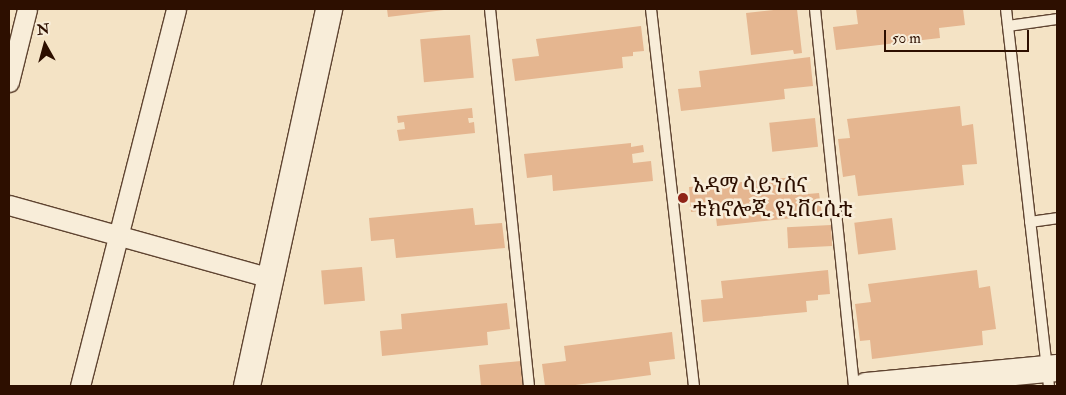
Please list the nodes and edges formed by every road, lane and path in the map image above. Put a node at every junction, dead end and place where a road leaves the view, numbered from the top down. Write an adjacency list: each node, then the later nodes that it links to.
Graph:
1 (27, 9): 10 (street)
2 (176, 9): 14 (street)
3 (329, 9): 15 (street)
4 (490, 9): 19 (lane)
5 (651, 9): 20 (lane)
6 (814, 9): 21 (lane)
7 (1006, 9): 9 (lane)
8 (1057, 19): 9 (lane)
9 (1008, 26): 13 (lane)
10 (9, 82)
11 (9, 205): 14 (street)
12 (1057, 218): 13 (lane)
13 (1030, 222): 16 (lane)
14 (118, 236): 15 (street); 17 (street)
15 (270, 278): 18 (street)
16 (1051, 375): 22 (street)
17 (80, 386)
18 (247, 386)
19 (529, 386)
20 (694, 386)
21 (854, 386)
22 (866, 386)

